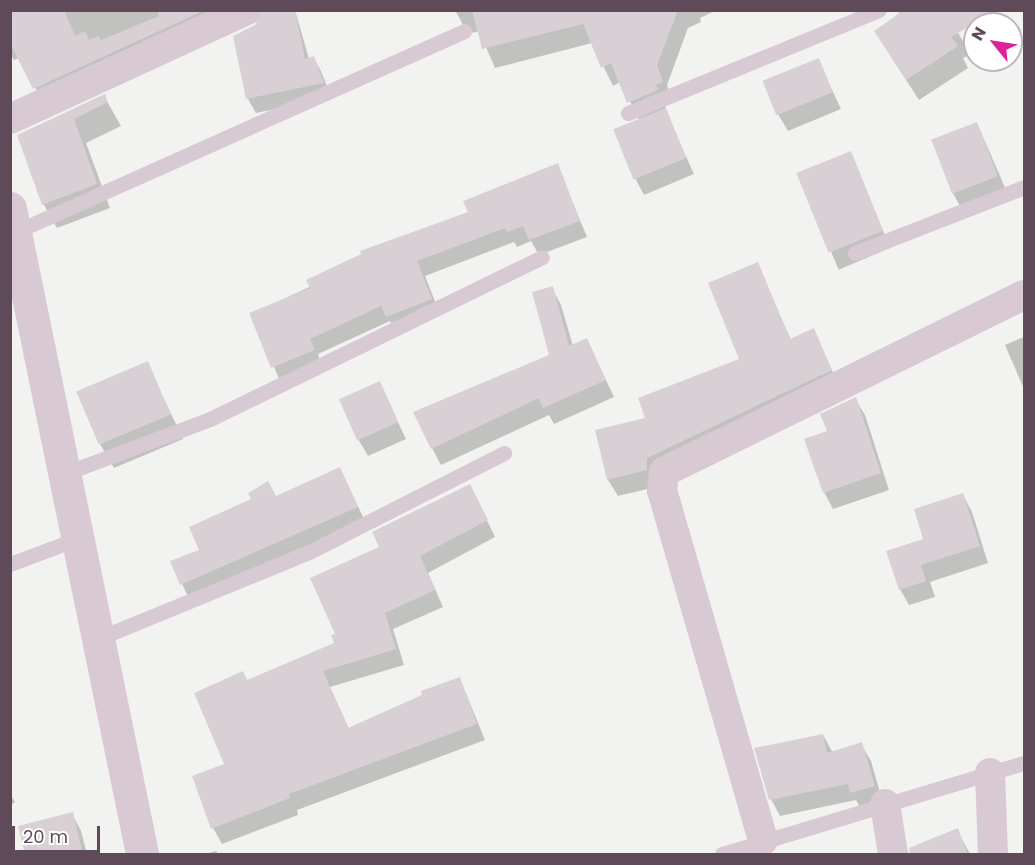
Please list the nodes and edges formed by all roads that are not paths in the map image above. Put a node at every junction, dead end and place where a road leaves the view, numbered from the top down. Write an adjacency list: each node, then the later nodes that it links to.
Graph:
1 (247, 10): 5 (street)
2 (879, 10): 4 (lane)
3 (464, 31): 7 (lane)
4 (628, 113)
5 (10, 119)
6 (1024, 187): 8 (lane)
7 (13, 220): 12 (street)
8 (855, 253)
9 (542, 257): 12 (lane)
10 (1024, 295): 19 (street)
11 (504, 453): 15 (lane)
12 (63, 474): 13 (street)
13 (77, 538): 14 (lane); 15 (street)
14 (10, 564)
15 (97, 639): 20 (street)
16 (1024, 763): 17 (lane)
17 (990, 773): 18 (lane); 23 (street)
18 (885, 804): 19 (lane); 22 (street)
19 (763, 840): 21 (lane)
20 (142, 855)
21 (722, 855)
22 (893, 855)
23 (993, 855)

